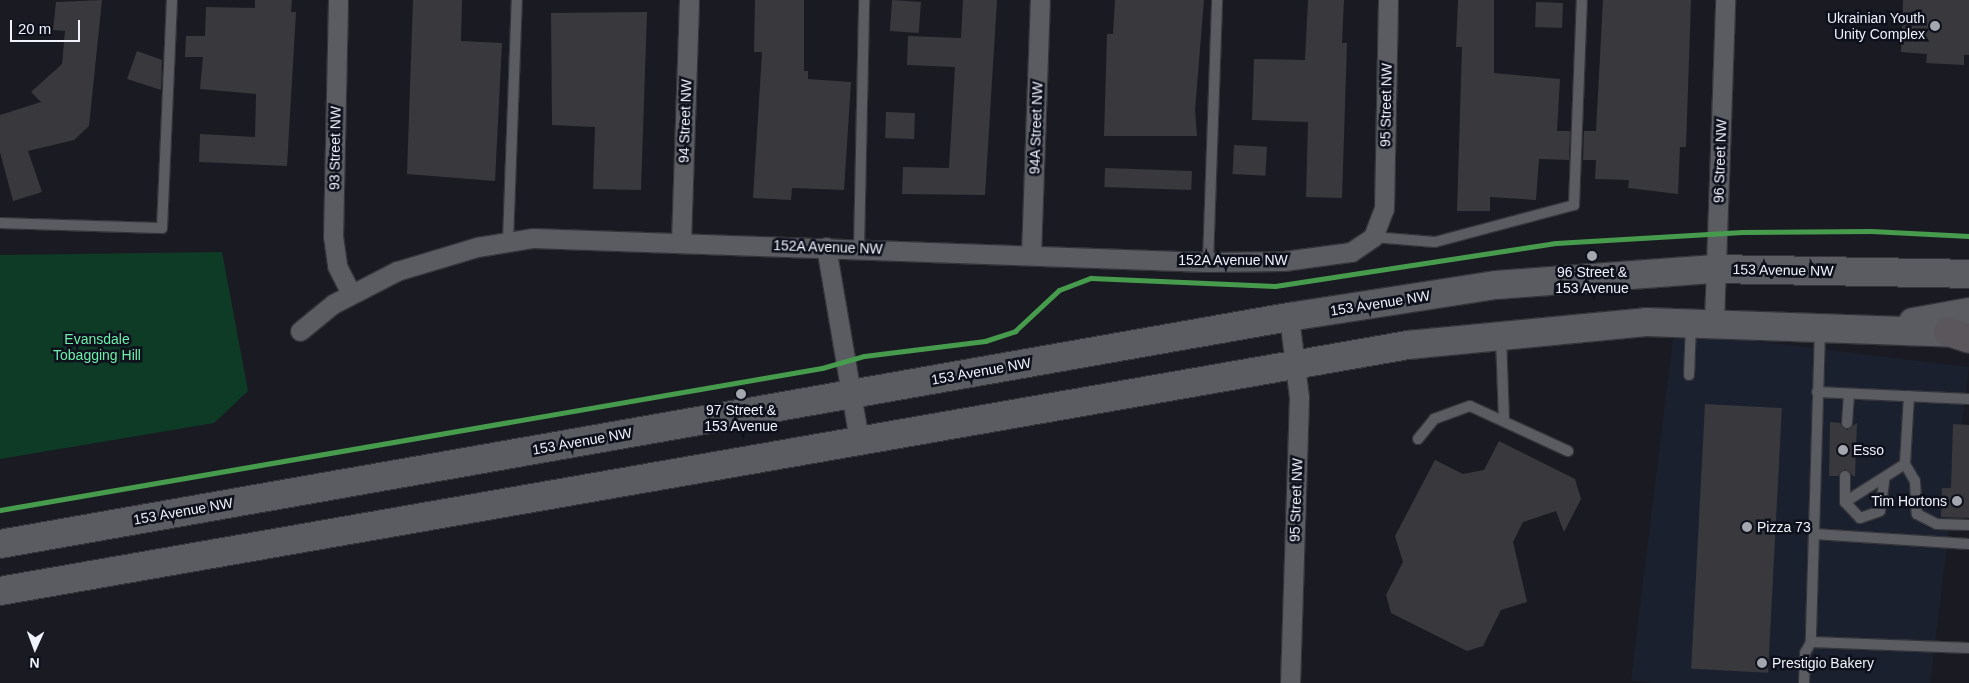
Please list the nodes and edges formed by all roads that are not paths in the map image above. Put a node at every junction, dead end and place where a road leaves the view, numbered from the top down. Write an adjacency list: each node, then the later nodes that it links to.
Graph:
1 (172, 0): 11 (lane)
2 (338, 0): 21 (street, 93 Street NW)
3 (517, 0): 13 (lane)
4 (689, 0): 14 (street, 94 Street NW)
5 (864, 0): 16 (lane)
6 (1040, 0): 17 (street, 94A Street NW)
7 (1217, 0): 18 (lane)
8 (1388, 0): 12 (street, 95 Street NW)
9 (1582, 0): 12 (lane)
10 (1725, 0): 19 (street, 96 Street NW)
11 (0, 223)
12 (1373, 238): 18 (street, 152A Avenue NW)
13 (508, 241): 14 (street, 152A Avenue NW); 21 (street, 152A Avenue NW)
14 (682, 242): 15 (street, 152A Avenue NW)
15 (826, 247): 16 (street, 152A Avenue NW); 33 (street)
16 (859, 248): 17 (street, 152A Avenue NW)
17 (1031, 255): 18 (street, 152A Avenue NW)
18 (1208, 262)
19 (1715, 269): 20 (main road, 153 Avenue NW); 23 (main road, 153 Avenue NW); 24 (street, 96 Street NW)
20 (1969, 274)
21 (351, 293): 27 (street, 152A Avenue NW)
22 (1969, 312): 26 (main road)
23 (1289, 317): 30 (street, 95 Street NW); 33 (main road, 153 Avenue NW)
24 (1703, 322): 25 (main road); 28 (main road); 31 (lane)
25 (1820, 326): 26 (main road); 32 (lane)
26 (1888, 329): 29 (main road)
27 (300, 331)
28 (1501, 334): 30 (main road); 37 (lane)
29 (1962, 334)
30 (1298, 361): 40 (main road); 53 (street, 95 Street NW)
31 (1689, 375)
32 (1817, 392): 34 (lane); 47 (lane)
33 (850, 393): 40 (street); 48 (main road, 153 Avenue NW)
34 (1849, 394): 35 (lane); 38 (lane)
35 (1909, 396): 36 (lane); 42 (lane)
36 (1969, 399)
37 (1504, 419): 39 (lane); 41 (lane)
38 (1848, 423)
39 (1418, 439)
40 (859, 440): 50 (main road)
41 (1568, 451)
42 (1905, 464): 44 (lane); 46 (lane)
43 (1845, 476): 45 (lane)
44 (1884, 481): 45 (lane); 45 (lane)
45 (1845, 502)
46 (1969, 525)
47 (1814, 534): 49 (lane); 51 (lane)
48 (0, 544)
49 (1969, 544)
50 (0, 591)
51 (1811, 642): 52 (lane); 54 (lane)
52 (1969, 648)
53 (1290, 683)
54 (1804, 683)

